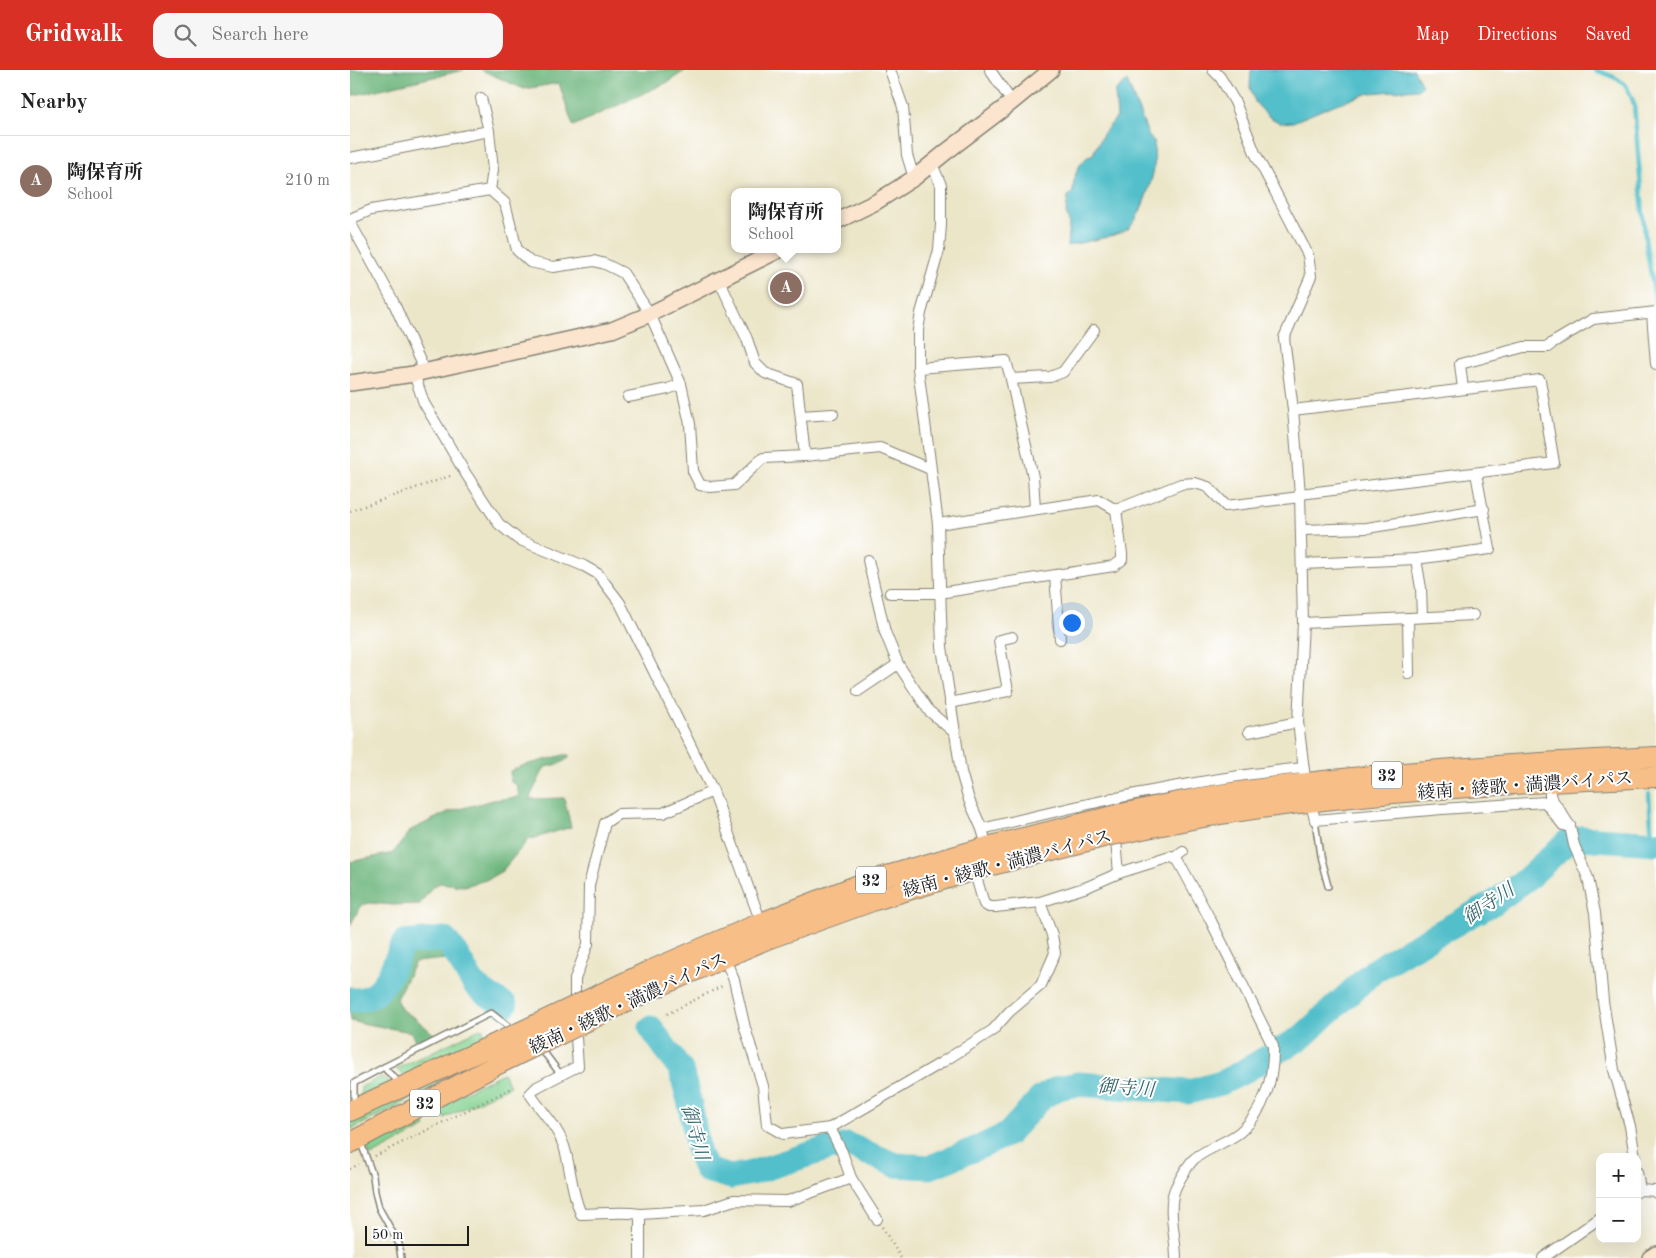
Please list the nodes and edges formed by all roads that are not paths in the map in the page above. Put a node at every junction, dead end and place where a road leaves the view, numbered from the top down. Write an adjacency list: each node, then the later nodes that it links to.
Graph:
1 (890, 70): 10 (street)
2 (990, 70): 6 (street)
3 (1051, 70): 6 (street)
4 (1213, 70): 27 (street)
5 (481, 98): 7 (street)
6 (1012, 102): 9 (street)
7 (489, 131): 8 (street); 11 (street)
8 (350, 158)
9 (932, 164): 10 (street); 20 (street)
10 (914, 178): 12 (street)
11 (490, 190): 13 (street); 17 (street)
12 (841, 219)
13 (350, 220): 21 (street)
14 (773, 253): 15 (street)
15 (719, 280): 17 (street); 29 (street)
16 (1654, 312): 19 (street); 25 (street)
17 (650, 314): 21 (street); 24 (street)
18 (1094, 330): 22 (street)
19 (1656, 364)
20 (918, 368): 22 (street); 31 (street)
21 (419, 373): 23 (street); 61 (street)
22 (1011, 379): 34 (street)
23 (350, 383)
24 (681, 384): 26 (street); 30 (street)
25 (1463, 389): 27 (street); 32 (street)
26 (628, 397)
27 (1293, 410): 33 (street)
28 (833, 414): 29 (street)
29 (801, 416): 30 (street)
30 (805, 456): 31 (street)
31 (930, 470): 37 (street)
32 (1476, 473): 33 (street); 35 (street)
33 (1300, 495): 36 (street); 38 (street)
34 (1035, 509): 36 (street); 37 (street)
35 (1484, 509): 38 (street); 39 (street)
36 (1116, 510): 42 (street)
37 (938, 524): 44 (street)
38 (1302, 530): 41 (street)
39 (1416, 559): 41 (street); 46 (street)
40 (868, 560): 51 (street)
41 (1303, 564): 48 (street)
42 (1055, 576): 44 (street); 50 (street)
43 (890, 593): 44 (street)
44 (939, 593): 54 (street)
45 (1473, 615): 46 (street)
46 (1422, 617): 47 (street)
47 (1408, 618): 48 (street); 52 (street)
48 (1303, 623): 55 (street)
49 (1012, 636): 54 (street)
50 (1060, 638)
51 (898, 664): 53 (street); 57 (street)
52 (1409, 674)
53 (858, 691)
54 (950, 703): 57 (street)
55 (1298, 722): 56 (street); 62 (street)
56 (1249, 732)
57 (955, 733): 65 (street)
58 (1656, 757): 62 (highway, 綾南・綾歌・満濃バイパス / 32)
59 (1656, 777): 60 (highway, 綾南・綾歌・満濃バイパス / 32)
60 (1550, 782): 62 (highway, 綾南・綾歌・満濃バイパス / 32); 64 (street)
61 (713, 790): 69 (street); 76 (street)
62 (1308, 793): 63 (highway, 綾南・綾歌・満濃バイパス / 32); 63 (street); 64 (street); 67 (lane)
63 (1114, 820): 65 (highway, 綾南・綾歌・満濃バイパス / 32); 65 (street); 66 (street)
64 (1571, 830): 81 (street)
65 (984, 853): 68 (street); 69 (highway, 綾南・綾歌・満濃バイパス / 32)
66 (1119, 873): 68 (street); 91 (street)
67 (1328, 886)
68 (1040, 902): 79 (street)
69 (764, 931): 70 (highway, 綾南・綾歌・満濃バイパス / 32); 71 (highway, 綾南・綾歌・満濃バイパス / 32)
70 (724, 958): 71 (highway, 綾南・綾歌・満濃バイパス / 32); 79 (street)
71 (651, 980): 74 (highway, 綾南・綾歌・満濃バイパス / 32, bridge)
72 (522, 1037): 75 (lane)
73 (530, 1043): 76 (lane)
74 (496, 1054): 77 (highway, 綾南・綾歌・満濃バイパス / 32); 80 (highway, 綾南・綾歌・満濃バイパス / 32)
75 (384, 1068): 77 (lane); 78 (lane)
76 (561, 1075): 85 (street)
77 (404, 1086): 78 (highway, 綾南・綾歌・満濃バイパス / 32)
78 (352, 1110)
79 (830, 1128): 82 (street)
80 (355, 1140): 89 (lane)
81 (1634, 1153)
82 (851, 1178): 85 (street); 86 (street)
83 (1641, 1191): 84 (street)
84 (1656, 1193)
85 (640, 1214): 90 (street)
86 (877, 1220)
87 (1596, 1221): 92 (street)
88 (1656, 1254): 93 (street)
89 (401, 1258)
90 (640, 1258)
91 (1176, 1258)
92 (1543, 1258)
93 (1650, 1258)

